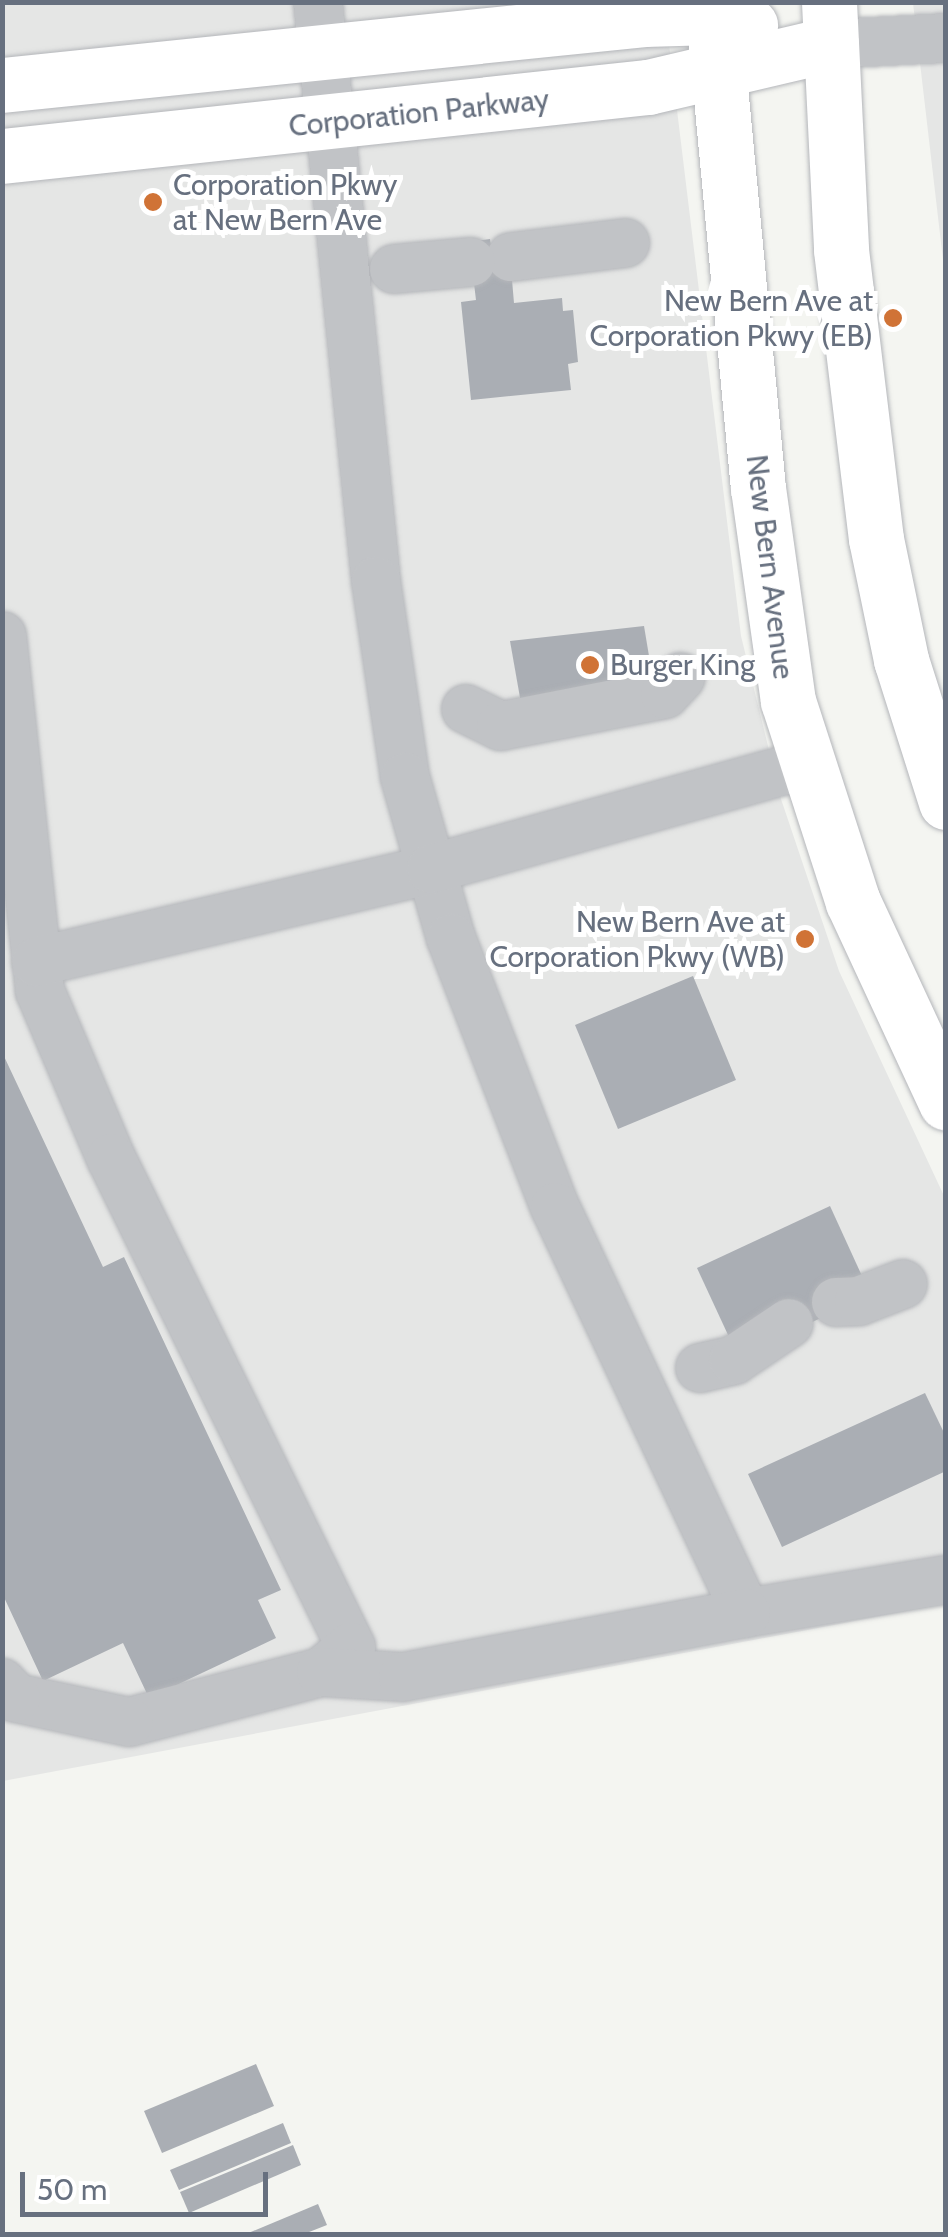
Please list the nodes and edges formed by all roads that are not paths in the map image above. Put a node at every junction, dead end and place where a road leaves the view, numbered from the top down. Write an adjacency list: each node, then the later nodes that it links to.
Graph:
1 (712, 10): 2 (main road, Corporation Parkway); 3 (main road, Corporation Parkway); 5 (main road, New Bern Avenue)
2 (829, 23): 4 (street, Corporation Parkway); 5 (main road, Corporation Parkway); 15 (main road)
3 (319, 28): 6 (main road, Corporation Parkway); 7 (street)
4 (946, 38)
5 (716, 70): 7 (main road, Corporation Parkway); 14 (main road, New Bern Avenue)
6 (2, 86)
7 (327, 123): 8 (main road, Corporation Parkway); 16 (street)
8 (2, 156)
9 (625, 242): 10 (street)
10 (394, 269)
11 (2, 636): 17 (street)
12 (681, 678): 13 (street)
13 (466, 709)
14 (808, 764): 16 (street); 18 (main road, New Bern Avenue)
15 (946, 802)
16 (431, 869): 17 (street); 24 (street)
17 (36, 962): 25 (street)
18 (946, 1102)
19 (904, 1284): 20 (street)
20 (836, 1302)
21 (789, 1323): 22 (street)
22 (700, 1368)
23 (946, 1580): 24 (street)
24 (746, 1613): 25 (street)
25 (321, 1672): 26 (street)
26 (2, 1683)

